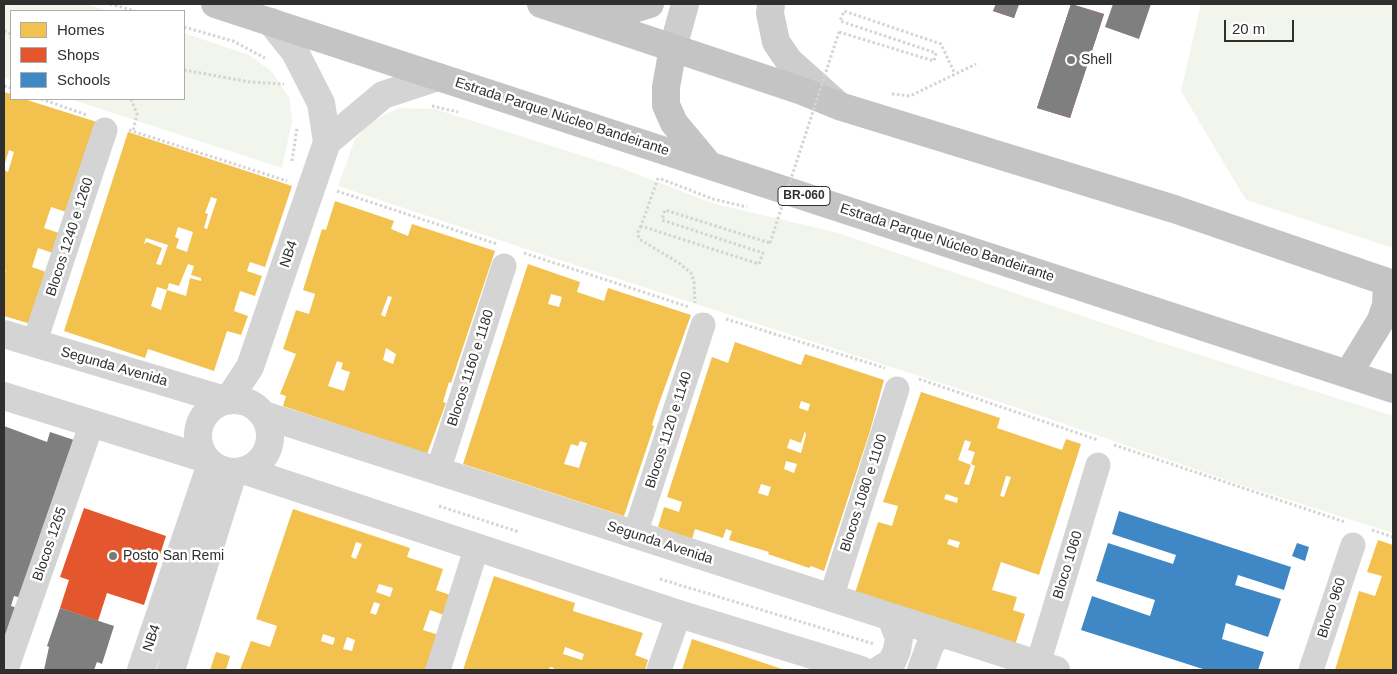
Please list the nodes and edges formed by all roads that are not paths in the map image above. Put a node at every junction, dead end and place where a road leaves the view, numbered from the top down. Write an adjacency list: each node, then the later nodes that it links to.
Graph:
1 (215, 4): 7 (highway, Estrada Parque Núcleo Bandeirante / BR-060)
2 (541, 4): 6 (highway)
3 (650, 4): 6 (highway)
4 (685, 4): 8 (main road)
5 (771, 4): 10 (main road)
6 (583, 19): 8 (highway)
7 (271, 22): 9 (highway, Estrada Parque Núcleo Bandeirante / BR-060); 12 (street, NB4)
8 (673, 48): 10 (highway); 13 (highway)
9 (438, 77): 12 (street); 13 (highway, Estrada Parque Núcleo Bandeirante / BR-060)
10 (839, 106): 15 (highway)
11 (106, 125): 18 (street, Blocos 1240 e 1260)
12 (327, 142): 19 (street, NB4)
13 (709, 165): 20 (highway, Estrada Parque Núcleo Bandeirante / BR-060)
14 (507, 254): 29 (street, Blocos 1160 e 1180)
15 (1390, 283): 20 (highway)
16 (714, 322): 31 (street, Blocos 1120 e 1140)
17 (4, 334): 18 (street, Segunda Avenida)
18 (34, 344): 24 (street, Segunda Avenida)
19 (250, 367): 24 (street, NB4); 25 (street, NB4)
20 (1348, 374): 22 (highway, Estrada Parque Núcleo Bandeirante / BR-060)
21 (901, 379): 33 (street, Blocos 1080 e 1100)
22 (1393, 389)
23 (4, 396): 26 (street)
24 (226, 401): 25 (street); 28 (street)
25 (261, 412): 28 (street); 29 (street, Segunda Avenida)
26 (92, 423): 28 (street); 37 (street, Blocos 1265)
27 (1098, 465): 38 (street, Bloco 1060)
28 (224, 467): 32 (street); 39 (street, NB4); 40 (street, NB4)
29 (448, 474): 31 (street, Segunda Avenida)
30 (1357, 533): 45 (street, Bloco 960)
31 (635, 534): 33 (street, Segunda Avenida)
32 (471, 544): 34 (street); 41 (street)
33 (831, 598): 35 (street, Segunda Avenida)
34 (679, 614): 42 (street); 43 (street)
35 (880, 614): 36 (street, Segunda Avenida); 43 (street)
36 (942, 633): 38 (street, Segunda Avenida); 44 (street)
37 (8, 664)
38 (1047, 667)
39 (141, 670)
40 (171, 670)
41 (438, 670)
42 (659, 670)
43 (865, 670)
44 (921, 670)
45 (1312, 670)

